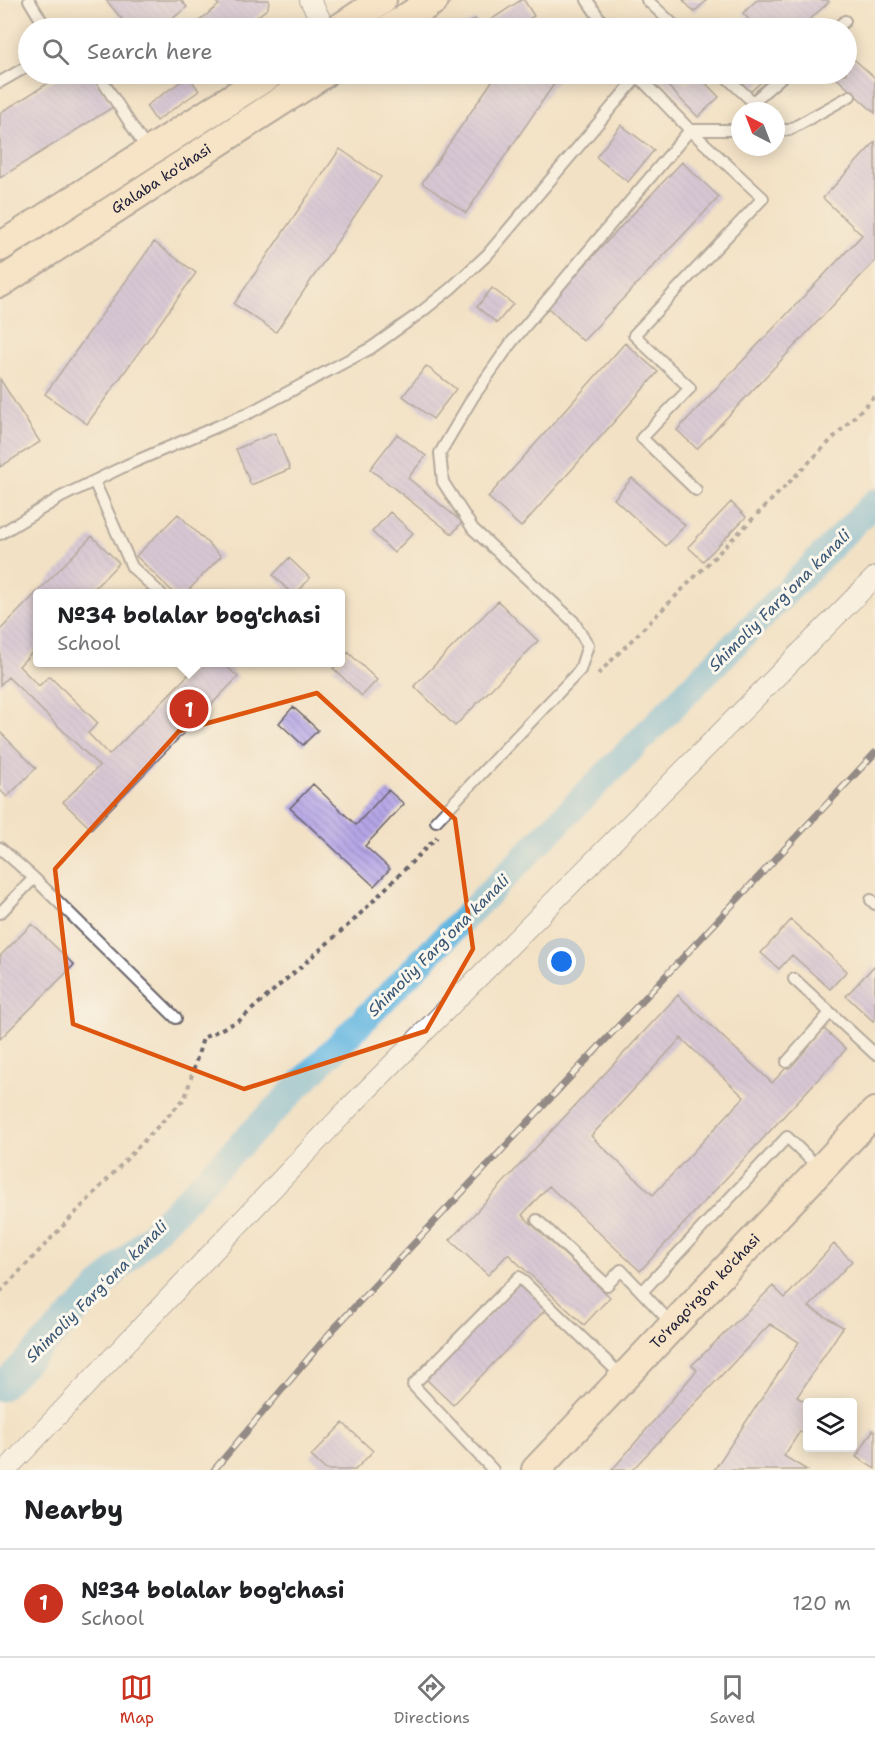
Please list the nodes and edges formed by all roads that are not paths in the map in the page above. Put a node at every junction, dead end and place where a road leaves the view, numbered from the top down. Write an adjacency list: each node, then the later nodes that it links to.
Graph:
1 (29, 0): 7 (lane)
2 (310, 0): 8 (street)
3 (382, 0): 9 (main road)
4 (434, 0): 10 (main road)
5 (587, 0): 11 (lane)
6 (647, 0): 12 (lane)
7 (40, 18)
8 (320, 18)
9 (355, 18)
10 (406, 18)
11 (599, 18)
12 (666, 18)
13 (18, 72): 14 (lane)
14 (0, 82)
15 (104, 84): 26 (lane)
16 (254, 84): 26 (main road, G'alaba ko'chasi)
17 (308, 84): 28 (main road, G'alaba ko'chasi)
18 (630, 84): 29 (lane)
19 (646, 84): 23 (lane)
20 (734, 84): 21 (lane)
21 (774, 84)
22 (849, 96): 25 (lane)
23 (690, 130): 24 (lane); 30 (lane); 34 (lane)
24 (731, 130)
25 (785, 130)
26 (148, 152): 27 (main road, G'alaba ko'chasi)
27 (0, 247)
28 (0, 283)
29 (94, 481): 31 (lane); 33 (lane)
30 (696, 490)
31 (0, 534)
32 (875, 577): 49 (street)
33 (155, 589)
34 (436, 820)
35 (0, 848): 36 (lane)
36 (34, 878): 37 (lane); 40 (lane)
37 (0, 913)
38 (794, 979): 39 (lane)
39 (830, 1013): 41 (lane); 42 (lane)
40 (176, 1018)
41 (875, 1054)
42 (787, 1062)
43 (875, 1112): 44 (main road, To'raqo'rg'on ko'chasi)
44 (821, 1170): 46 (lane); 47 (main road, To'raqo'rg'on ko'chasi)
45 (537, 1220): 46 (lane)
46 (642, 1292): 47 (lane)
47 (673, 1326): 48 (main road, To'raqo'rg'on ko'chasi)
48 (624, 1377): 50 (lane); 51 (main road, To'raqo'rg'on ko'chasi)
49 (6, 1470)
50 (493, 1470)
51 (536, 1470)

